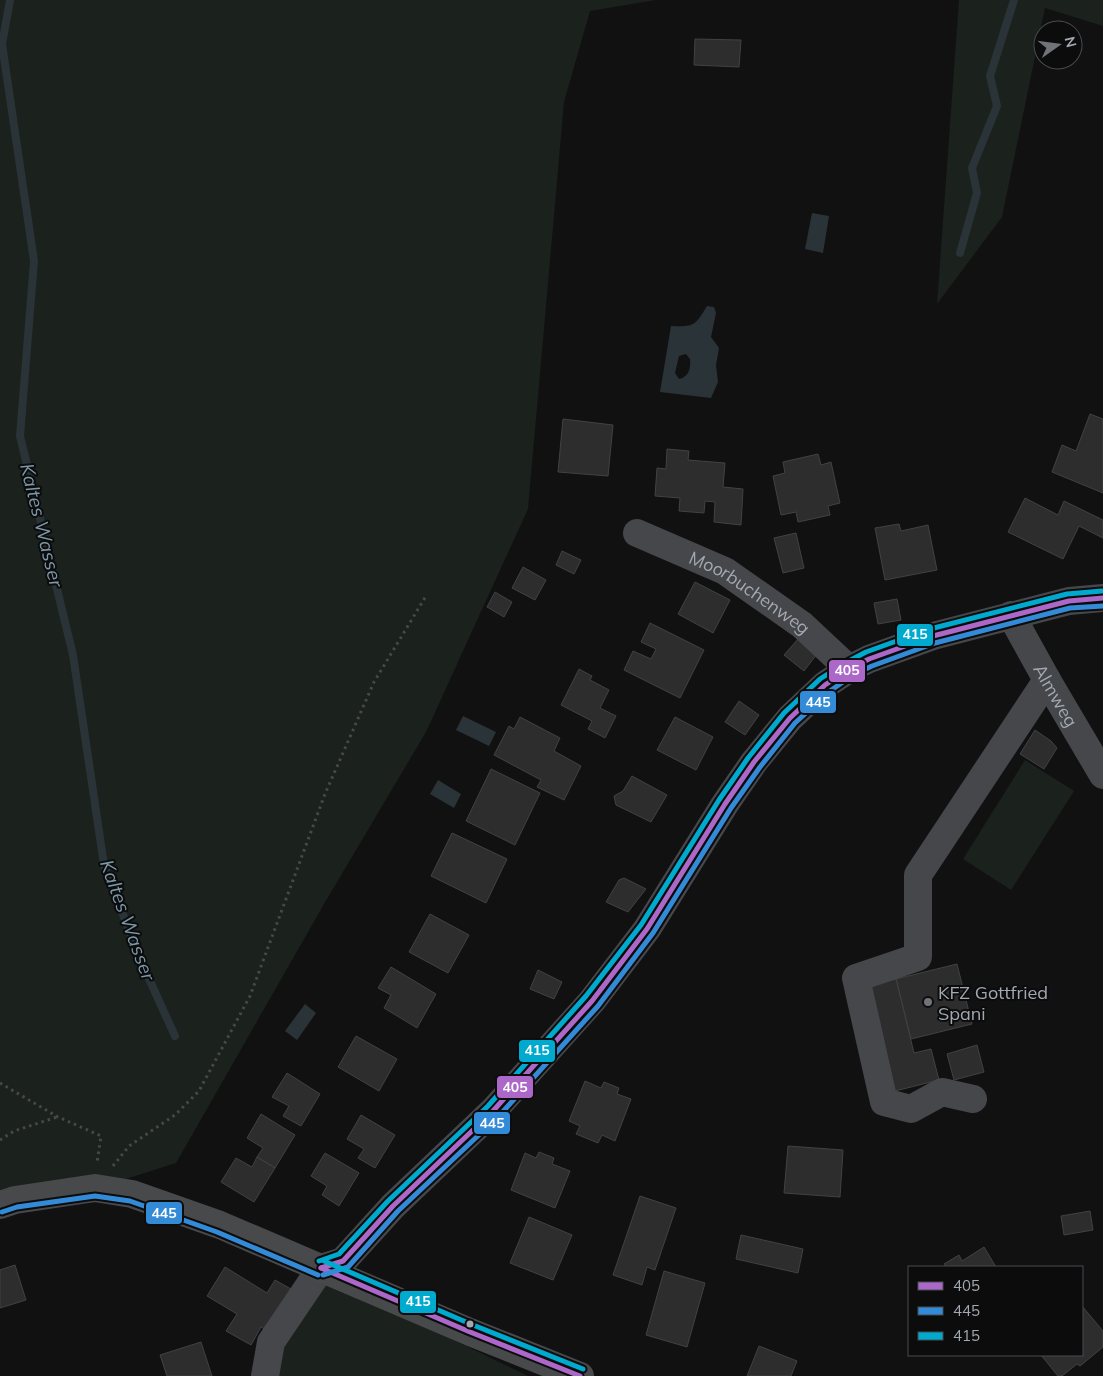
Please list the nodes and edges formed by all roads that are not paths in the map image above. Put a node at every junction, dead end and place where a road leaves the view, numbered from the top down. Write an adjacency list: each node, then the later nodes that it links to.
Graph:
1 (637, 533): 4 (street, Moorbuchenweg)
2 (1103, 598): 3 (street)
3 (1011, 615): 4 (street); 5 (street, Almweg)
4 (849, 668): 9 (street)
5 (1047, 680): 6 (street, Almweg); 7 (street)
6 (1103, 775)
7 (972, 1099)
8 (0, 1206): 9 (main road)
9 (321, 1268): 10 (street); 11 (main road)
10 (265, 1376)
11 (580, 1376)

